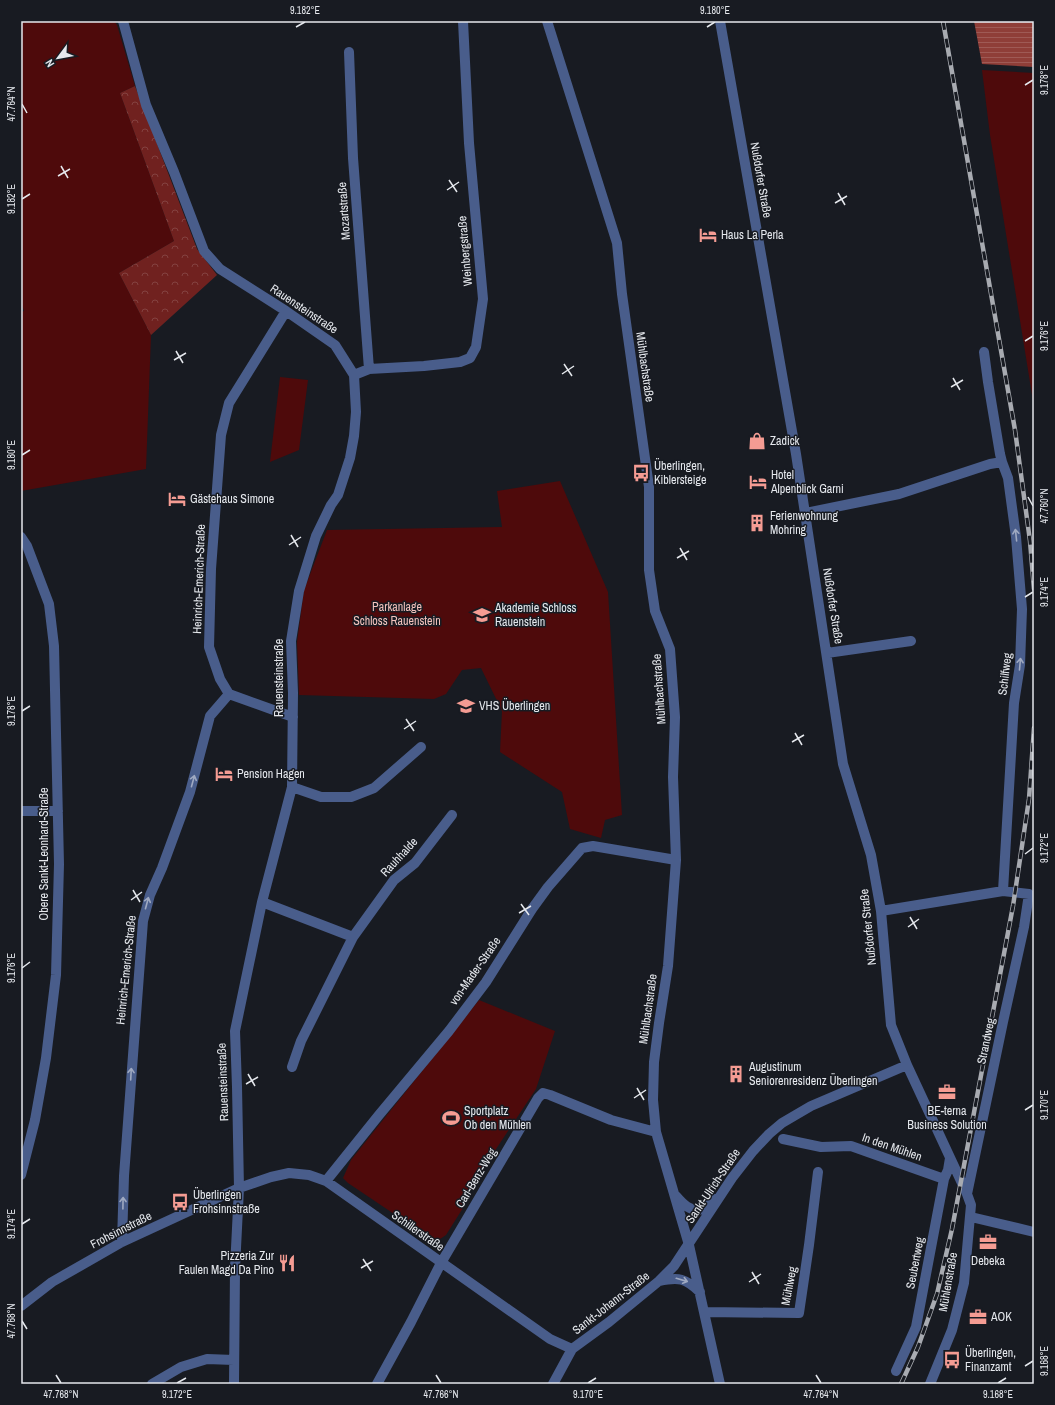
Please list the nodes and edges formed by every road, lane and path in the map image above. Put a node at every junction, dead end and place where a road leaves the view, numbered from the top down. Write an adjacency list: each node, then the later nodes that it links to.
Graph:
1 (123, 21): 6 (street, Rauensteinstraße)
2 (463, 21): 8 (street, Weinbergstraße)
3 (547, 21): 22 (street, Mühlbachstraße)
4 (720, 21): 11 (street, Nußdorfer Straße)
5 (349, 52): 8 (street, Mozartstraße)
6 (286, 311): 9 (street, Rauensteinstraße); 15 (street, Heinrich-Emerich-Straße)
7 (984, 352): 10 (street, Schilfweg)
8 (369, 369): 9 (street, Weinbergstraße)
9 (354, 375): 16 (street, Rauensteinstraße)
10 (1002, 462): 11 (street); 23 (street, Schilfweg, one-way to 10)
11 (806, 514): 14 (street, Nußdorfer Straße)
12 (21, 537): 20 (street, Obere Sankt-Leonhard-Straße)
13 (911, 641): 14 (street)
14 (827, 653): 25 (street, Nußdorfer Straße)
15 (229, 694): 16 (street); 43 (street, Heinrich-Emerich-Straße, one-way to 15)
16 (293, 717): 18 (street, Rauensteinstraße)
17 (421, 747): 18 (street)
18 (292, 786): 24 (street, Rauensteinstraße)
19 (21, 811): 20 (street)
20 (58, 811): 33 (street, Obere Sankt-Leonhard-Straße)
21 (452, 815): 26 (street, Rauhhalde)
22 (676, 860): 29 (street, Mühlbachstraße); 35 (street, von-Mader-Straße)
23 (1003, 891): 25 (street); 39 (street, Strandweg)
24 (262, 902): 26 (street); 37 (street, Rauensteinstraße)
25 (881, 911): 27 (street, Nußdorfer Straße)
26 (353, 937): 28 (street, Rauhhalde)
27 (906, 1065): 31 (street, Nußdorfer Straße); 40 (street, Sankt-Ulrich-Straße)
28 (292, 1067)
29 (656, 1132): 38 (street, Mühlbachstraße); 45 (street, Carl-Benz-Weg)
30 (783, 1139): 34 (street, In den Mühlen)
31 (950, 1158): 34 (street, Seubertweg); 36 (street, Nußdorfer Straße)
32 (818, 1172): 49 (street, Mühlweg)
33 (21, 1175)
34 (944, 1179): 52 (street, Seubertweg)
35 (326, 1181): 37 (street, Schillerstraße); 45 (street, Schillerstraße)
36 (961, 1181): 39 (street, Mühlenstraße)
37 (239, 1188): 43 (street, Frohsinnstraße); 51 (street, Rauensteinstraße)
38 (674, 1192): 40 (street); 44 (street, Mühlbachstraße)
39 (967, 1194): 41 (street, Mühlenstraße)
40 (720, 1195): 44 (street, Sankt-Ulrich-Straße)
41 (971, 1217): 42 (street); 58 (street, Mühlenstraße)
42 (1034, 1232)
43 (122, 1242): 48 (street, Frohsinnstraße)
44 (689, 1245): 46 (street, Sankt-Johann-Straße); 47 (street)
45 (441, 1263): 50 (street, Schillerstraße); 55 (street, Carl-Benz-Weg)
46 (659, 1281): 47 (street, one-way to 47); 50 (street, Sankt-Johann-Straße)
47 (700, 1292): 49 (street)
48 (21, 1306)
49 (705, 1312): 57 (street)
50 (572, 1349): 56 (street, Sankt-Johann-Straße)
51 (234, 1360): 53 (street); 54 (street, Rauensteinstraße)
52 (896, 1371)
53 (152, 1384)
54 (234, 1384)
55 (377, 1384)
56 (553, 1384)
57 (720, 1384)
58 (930, 1384)

